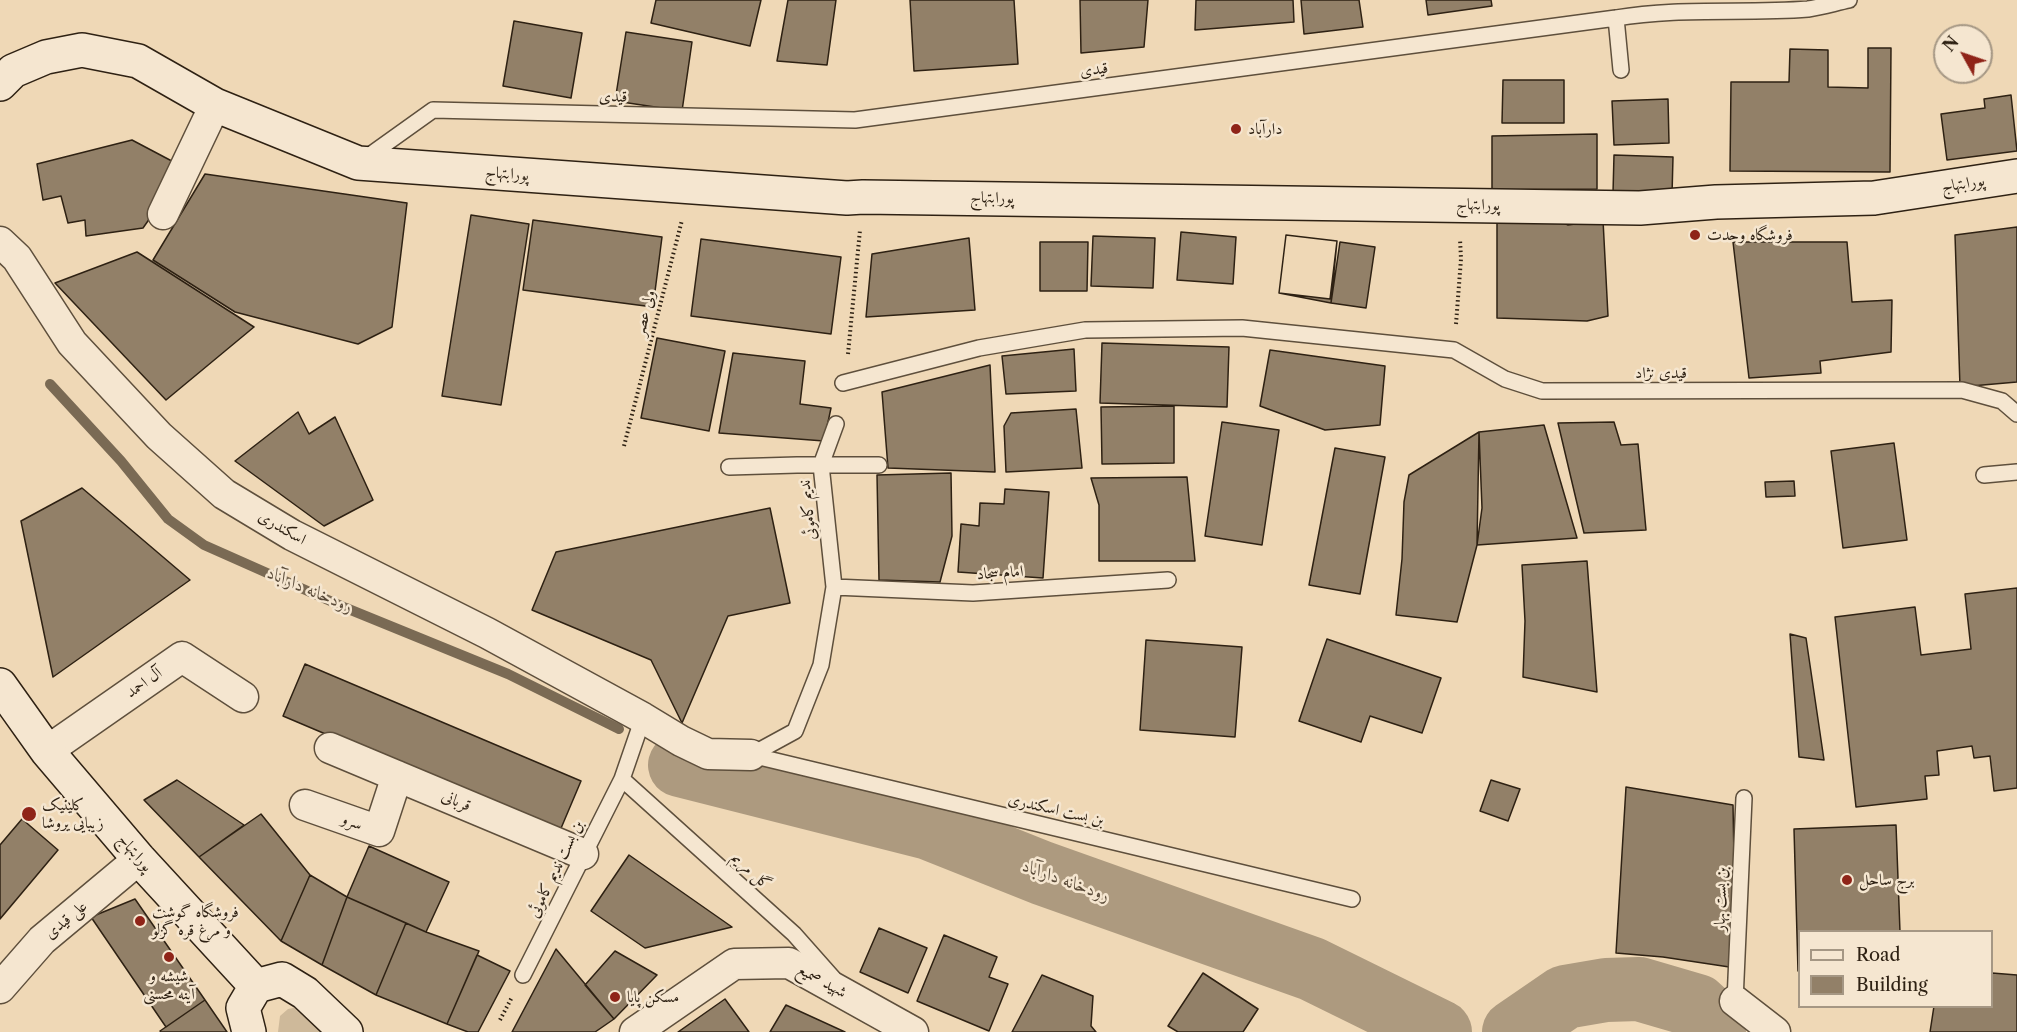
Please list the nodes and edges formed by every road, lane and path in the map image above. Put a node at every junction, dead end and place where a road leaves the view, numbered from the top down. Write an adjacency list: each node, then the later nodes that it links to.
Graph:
1 (1849, 0): 2 (lane, قیدی)
2 (1616, 18): 3 (lane); 6 (lane, قیدی)
3 (1621, 70)
4 (0, 84): 5 (main road, پورابتهاج)
5 (215, 105): 6 (main road, پورابتهاج); 11 (street)
6 (358, 164): 8 (main road, پورابتهاج)
7 (2017, 176): 10 (main road, پورابتهاج)
8 (690, 187): 9 (main road, پورابتهاج); 17 (path, ولی عصر)
9 (863, 197): 10 (main road, پورابتهاج); 14 (path)
10 (1457, 205): 13 (path)
11 (163, 214)
12 (0, 242): 27 (street, اسکندری)
13 (1454, 350): 14 (lane); 15 (lane, قیدی نژاد)
14 (843, 383)
15 (2017, 414)
16 (836, 424): 18 (lane, ندیم کاموئی)
17 (624, 446)
18 (821, 465): 19 (lane); 20 (lane); 24 (lane, ندیم کاموئی)
19 (879, 465)
20 (729, 467)
21 (2017, 472): 22 (lane)
22 (1984, 475)
23 (1168, 580): 24 (lane, امام سجاد)
24 (834, 587): 30 (lane, ندیم کاموئی)
25 (0, 685): 29 (main road, پورابتهاج)
26 (243, 697): 29 (street, آل احمد)
27 (642, 718): 30 (street, اسکندری); 32 (lane)
28 (330, 748): 31 (street, قربانی)
29 (47, 752): 36 (main road, پورابتهاج)
30 (751, 755): 37 (lane, بن بست اسکندری)
31 (397, 776): 34 (street, سرو); 35 (street, قربانی)
32 (622, 779): 35 (lane, بن بست ندیم کاموئی); 41 (lane, گل مریم)
33 (1744, 798): 42 (lane, بن بست بهار)
34 (305, 805)
35 (583, 854): 38 (lane, بن بست ندیم کاموئی)
36 (139, 859): 39 (main road, پورابتهاج); 40 (street, علی قیدی)
37 (1352, 899)
38 (523, 975)
39 (256, 986): 43 (main road); 44 (main road)
40 (0, 988)
41 (849, 996): 45 (street, شهید صمیع); 46 (street, شهید صمیع)
42 (1735, 1001): 47 (street)
43 (249, 1032)
44 (346, 1032)
45 (635, 1032)
46 (913, 1032)
47 (1775, 1032)

